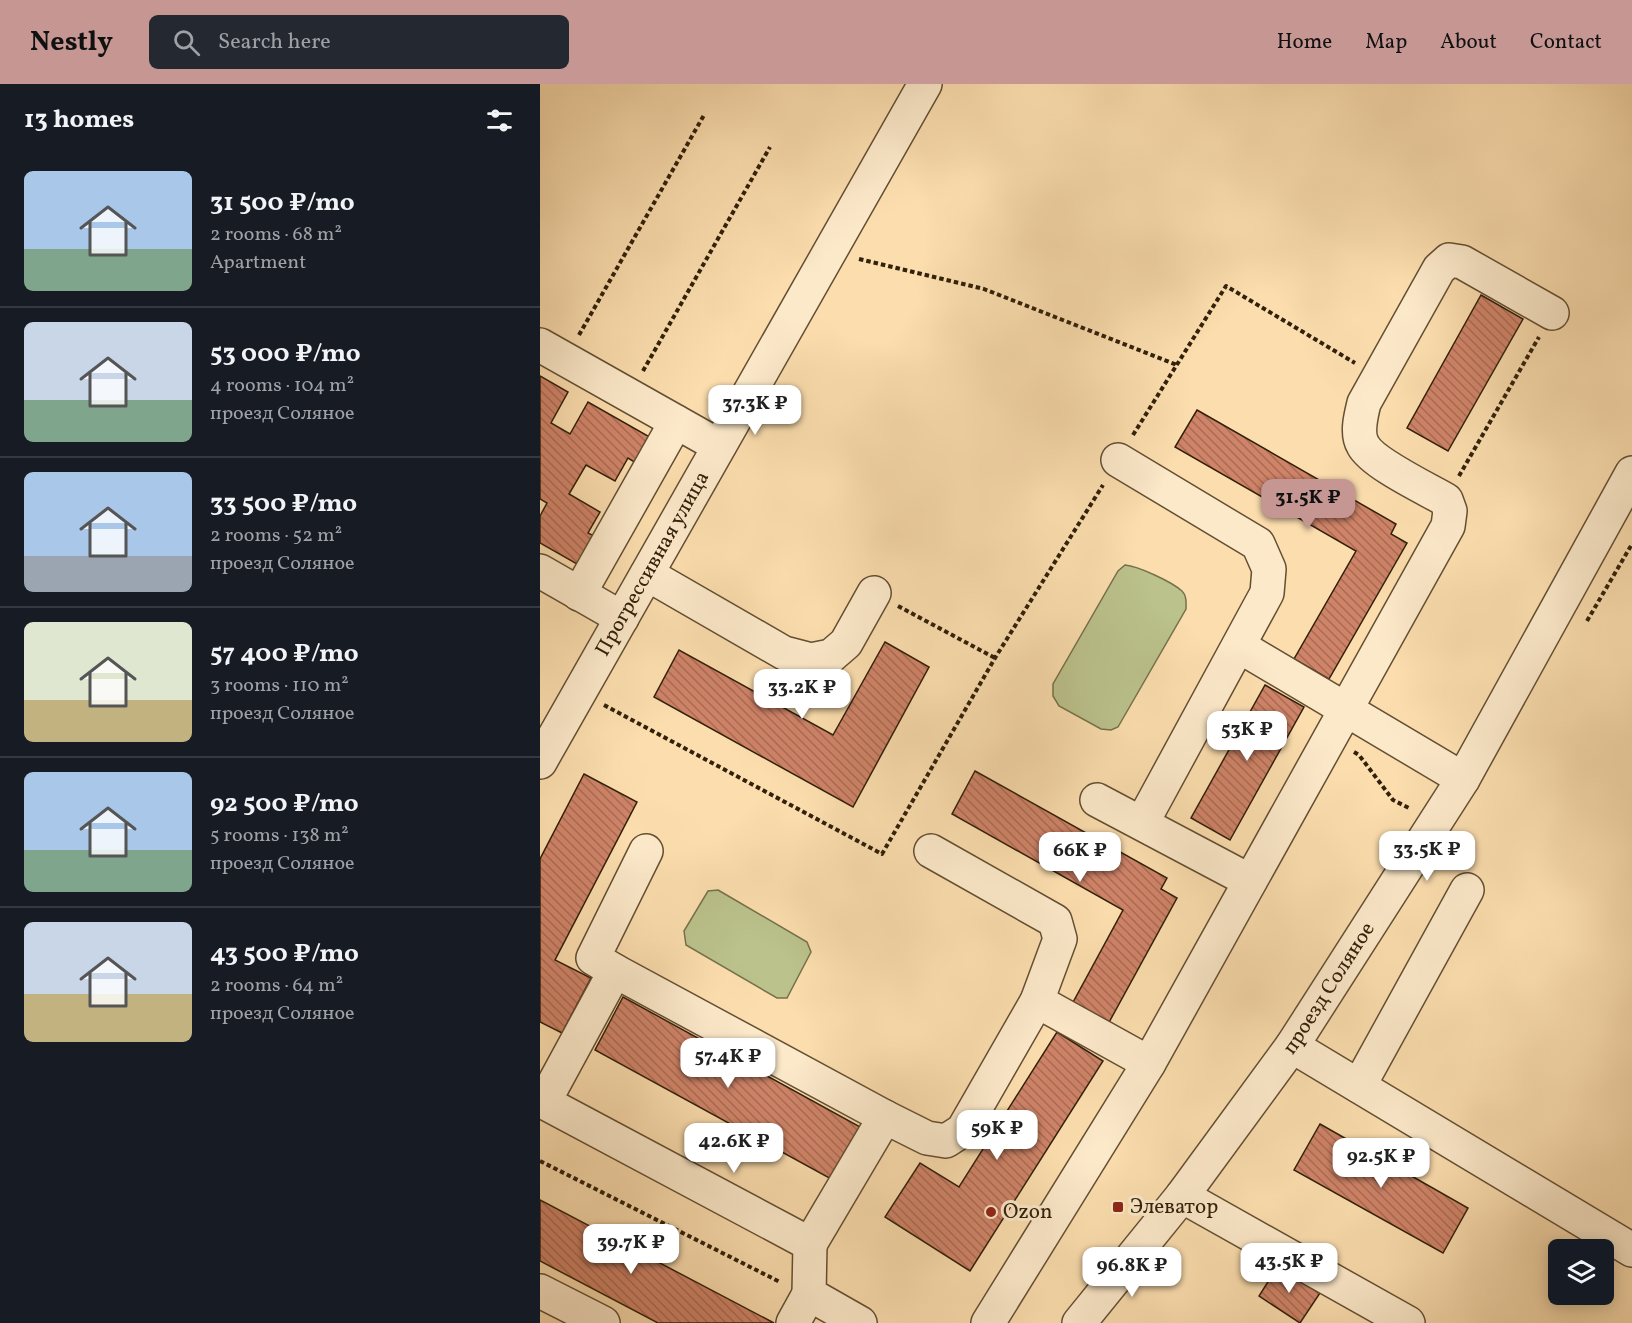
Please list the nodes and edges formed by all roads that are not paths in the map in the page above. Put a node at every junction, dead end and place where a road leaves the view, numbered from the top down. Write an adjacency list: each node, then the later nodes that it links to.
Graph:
1 (925, 84): 5 (street, Прогрессивная улица)
2 (1552, 313): 14 (street)
3 (552, 352): 4 (street)
4 (676, 422): 5 (street); 11 (street)
5 (720, 446): 9 (street, Прогрессивная улица)
6 (1118, 460): 13 (street)
7 (1632, 473): 16 (street, проезд Соляное)
8 (540, 572): 11 (street)
9 (647, 574): 10 (street); 12 (street, Прогрессивная улица)
10 (874, 593)
11 (579, 594): 12 (street)
12 (622, 618): 15 (street, Прогрессивная улица)
13 (1239, 646): 14 (street); 18 (street)
14 (1345, 710): 16 (street); 21 (street)
15 (540, 762)
16 (1463, 779): 25 (street, проезд Соляное)
17 (1097, 800): 18 (street)
18 (1142, 823): 21 (street)
19 (646, 851): 23 (street)
20 (931, 851): 24 (street)
21 (1250, 881): 26 (street)
22 (1467, 890): 27 (street)
23 (615, 971): 28 (street); 29 (street)
24 (1037, 1001): 26 (street); 29 (street)
25 (1292, 1046): 27 (street); 30 (street, проезд Соляное)
26 (1149, 1064): 38 (street)
27 (1359, 1086): 32 (street)
28 (542, 1101): 31 (street)
29 (885, 1117): 31 (street)
30 (1182, 1196): 39 (street, проезд Соляное); 40 (street)
31 (810, 1244): 34 (street)
32 (1632, 1250)
33 (540, 1291): 35 (street)
34 (809, 1294): 36 (street); 37 (street)
35 (603, 1323)
36 (793, 1323)
37 (860, 1323)
38 (988, 1323)
39 (1079, 1323)
40 (1408, 1323)

